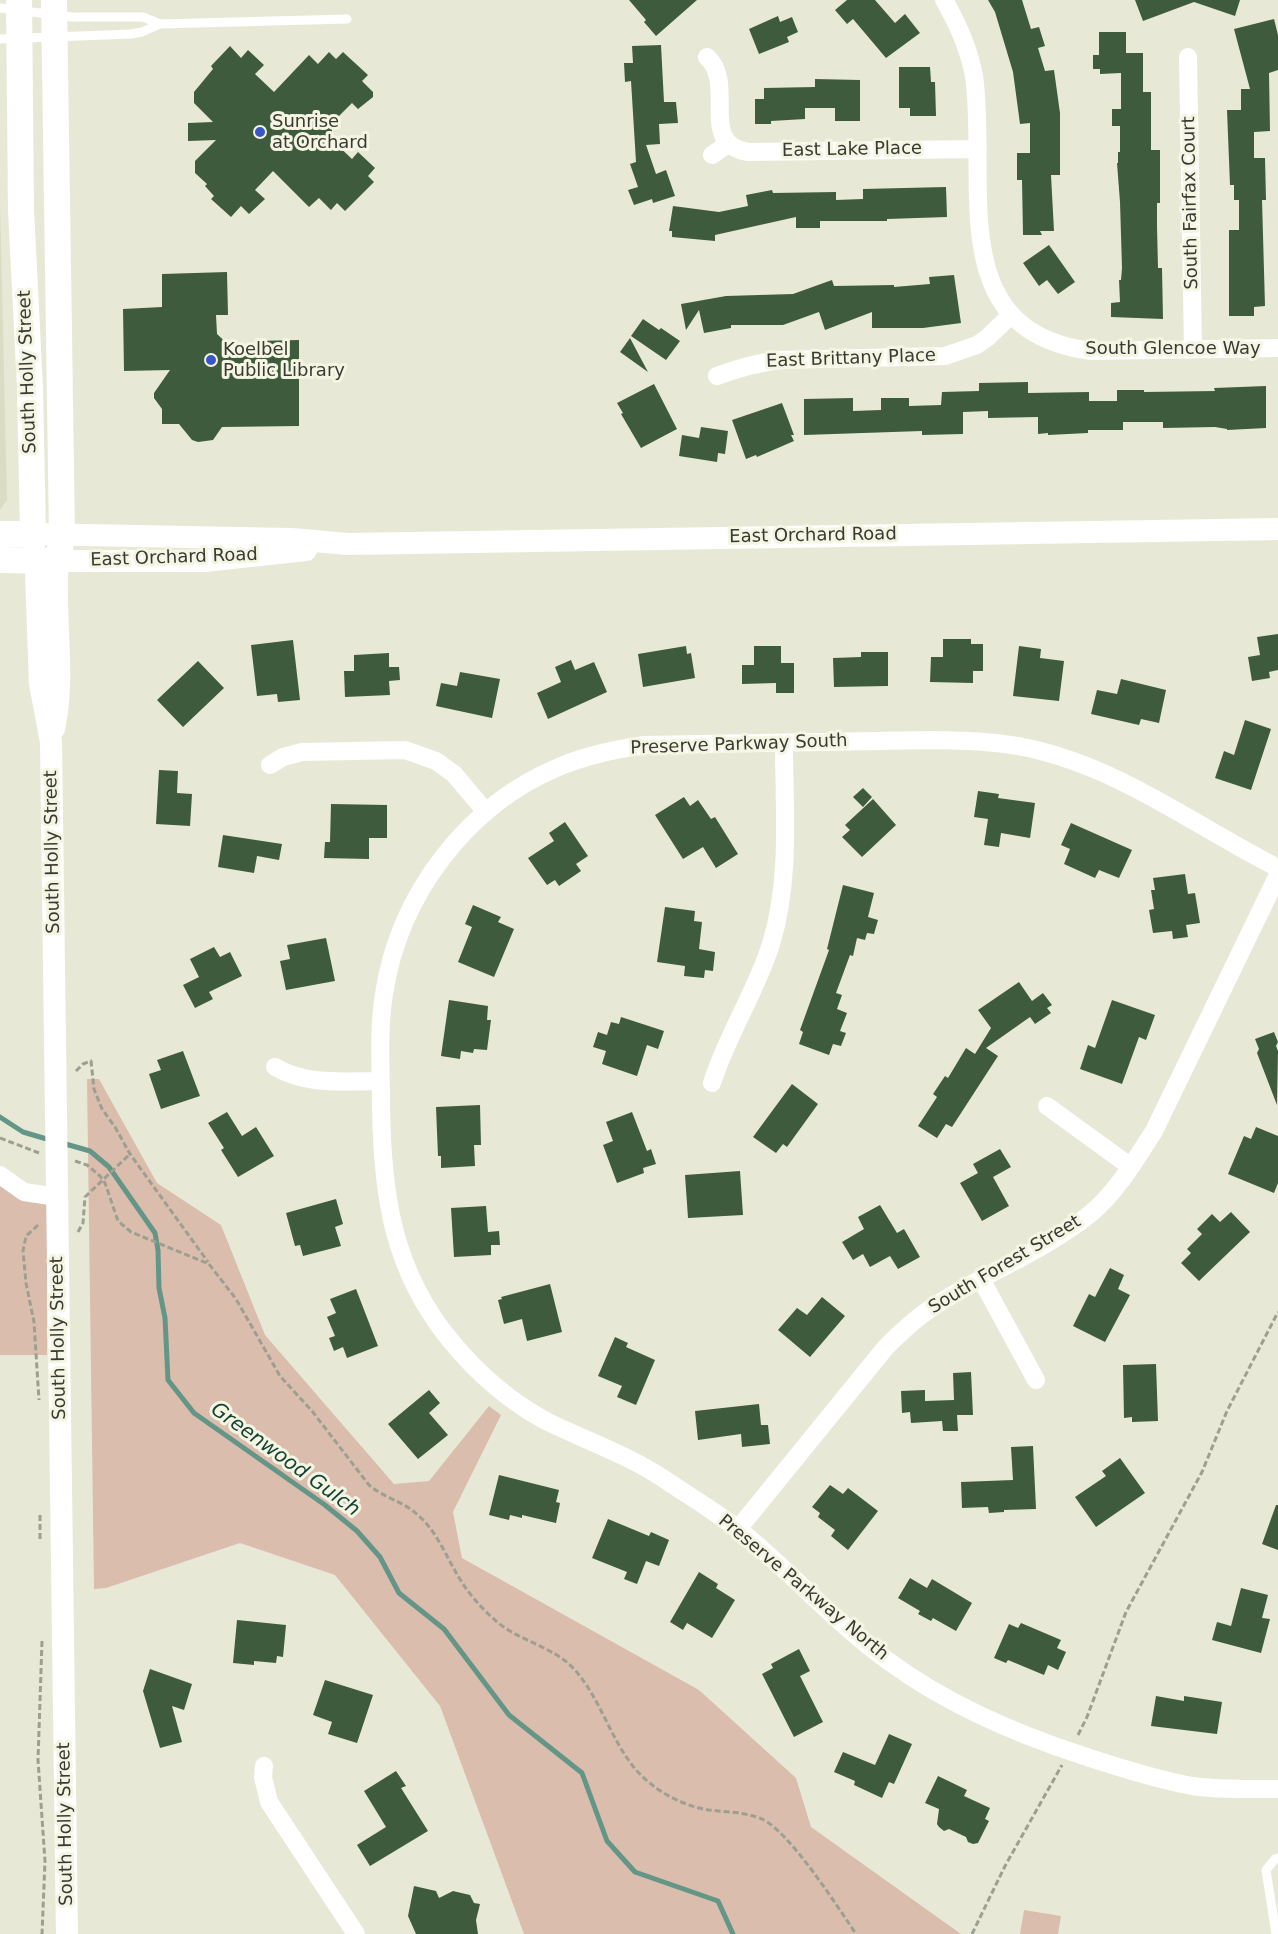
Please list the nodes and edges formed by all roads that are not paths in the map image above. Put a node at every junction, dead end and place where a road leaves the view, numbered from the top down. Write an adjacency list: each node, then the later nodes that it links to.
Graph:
1 (944, 0): 10 (street, South Glencoe Way)
2 (13, 6): 3 (lane); 6 (main road, South Holly Street)
3 (54, 17): 5 (lane); 5 (lane); 6 (lane); 19 (main road, South Holly Street)
4 (347, 20): 5 (lane)
5 (160, 24)
6 (10, 39): 18 (main road, South Holly Street)
7 (707, 57): 9 (street)
8 (1188, 57): 14 (street, South Fairfax Court)
9 (728, 144): 10 (street, East Lake Place); 11 (street)
10 (978, 148): 12 (street, South Glencoe Way)
11 (712, 155)
12 (1011, 315): 14 (street, South Glencoe Way); 15 (street, East Brittany Place)
13 (1278, 348): 14 (street, South Glencoe Way)
14 (1193, 349)
15 (717, 376)
16 (1278, 529): 20 (street, East Orchard Road)
17 (0, 534): 18 (main road, East Orchard Road)
18 (33, 534): 19 (street, East Orchard Road); 22 (street, South Holly Street)
19 (62, 535): 20 (street, East Orchard Road); 22 (main road, South Holly Street)
20 (348, 544): 22 (street, East Orchard Road)
21 (0, 560): 22 (main road, East Orchard Road)
22 (47, 560): 34 (street, South Holly Street)
23 (784, 742): 25 (street, Preserve Parkway South); 26 (street, Preserve Parkway South); 30 (street)
24 (270, 765): 25 (street)
25 (486, 812): 29 (street, Preserve Parkway South)
26 (1278, 868)
27 (1278, 875): 32 (street, South Forest Street)
28 (274, 1067): 29 (street)
29 (381, 1081): 37 (street, Preserve Parkway North)
30 (712, 1083)
31 (1047, 1106): 32 (street)
32 (1131, 1167): 35 (street, South Forest Street)
33 (0, 1175): 34 (street)
34 (57, 1187): 41 (street, South Holly Street)
35 (981, 1279): 36 (street); 37 (street, South Forest Street)
36 (1036, 1380)
37 (738, 1529): 39 (street, Preserve Parkway North)
38 (264, 1766): 42 (street)
39 (1278, 1790)
40 (1278, 1858): 43 (lane)
41 (67, 1934)
42 (356, 1934)
43 (1276, 1934)

